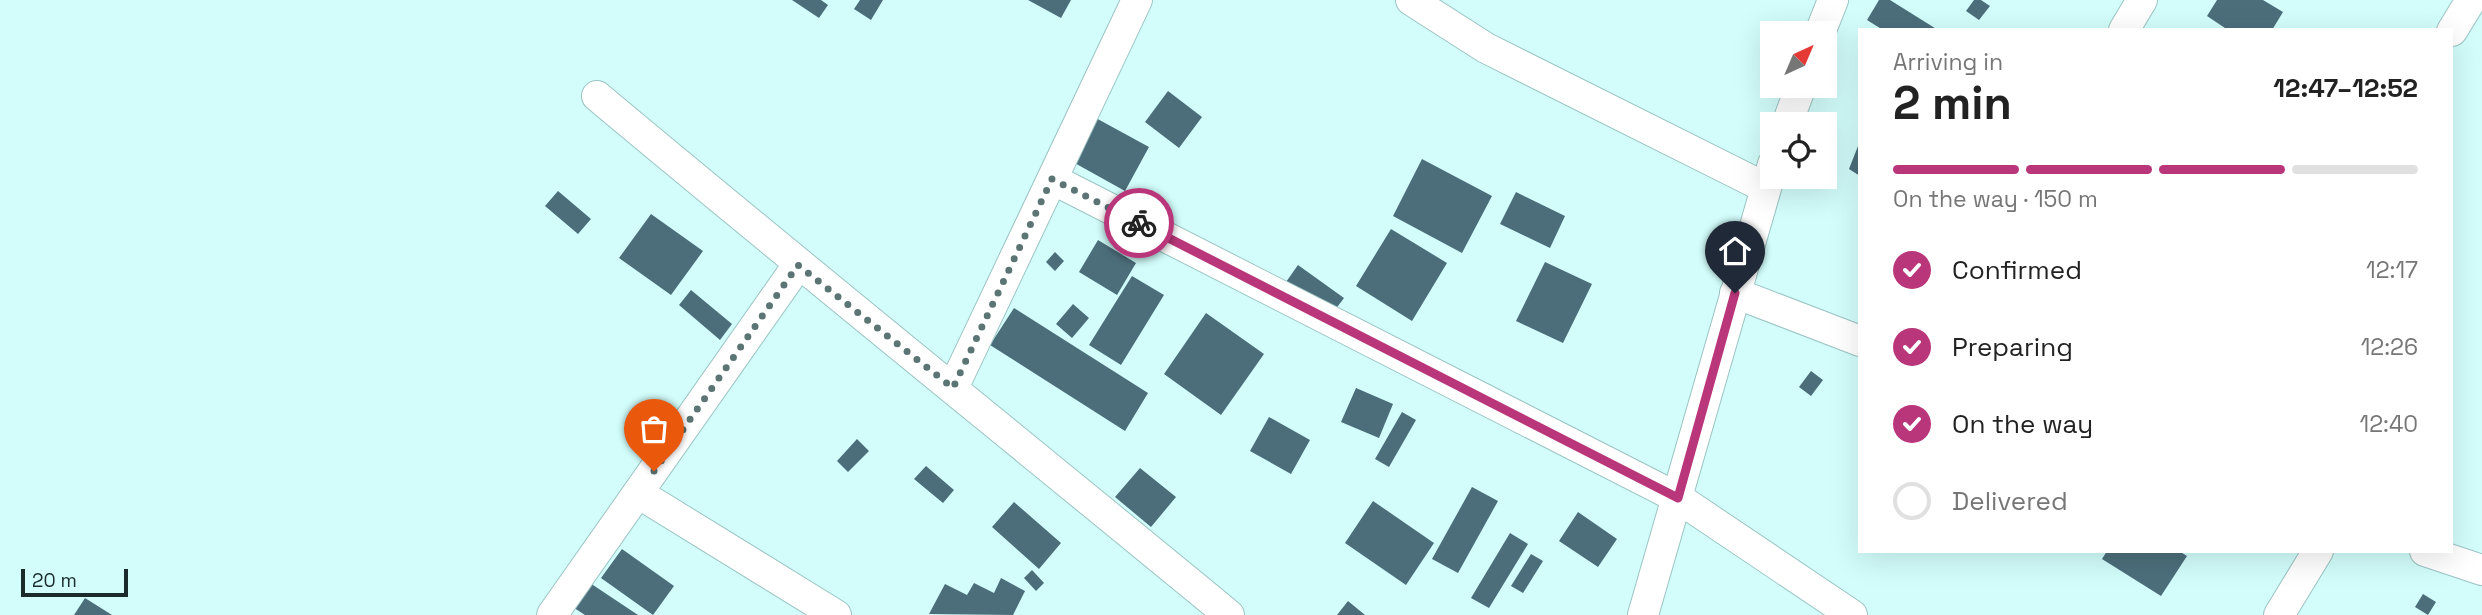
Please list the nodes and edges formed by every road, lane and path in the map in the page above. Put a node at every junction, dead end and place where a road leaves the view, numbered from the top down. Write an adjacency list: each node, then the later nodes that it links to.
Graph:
1 (1137, 0): 11 (street)
2 (1411, 0): 10 (street)
3 (1833, 0): 6 (street)
4 (2142, 0): 7 (street)
5 (2472, 0): 8 (street)
6 (1825, 21)
7 (2125, 28)
8 (2453, 29)
9 (597, 96): 13 (street)
10 (1760, 172)
11 (1052, 179): 16 (street); 18 (street)
12 (1765, 189): 14 (street)
13 (798, 265): 16 (street); 17 (street)
14 (1735, 293): 15 (street); 18 (street)
15 (1858, 340)
16 (953, 388): 24 (street)
17 (638, 493): 22 (street); 23 (street)
18 (1678, 498): 25 (street); 26 (street)
19 (2317, 553): 27 (street)
20 (2431, 553): 21 (street)
21 (2482, 570)
22 (552, 615)
23 (836, 615)
24 (1229, 615)
25 (1643, 615)
26 (1852, 615)
27 (2279, 615)

